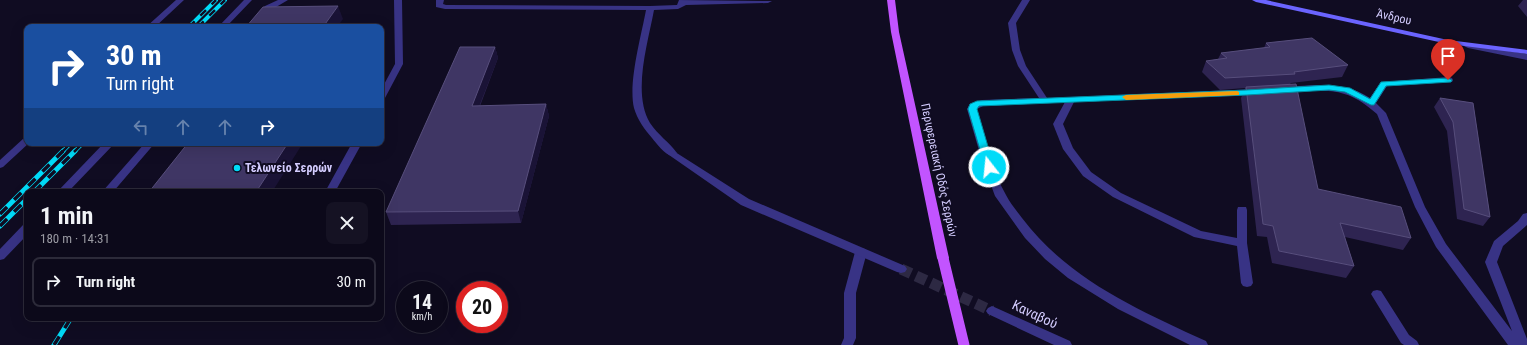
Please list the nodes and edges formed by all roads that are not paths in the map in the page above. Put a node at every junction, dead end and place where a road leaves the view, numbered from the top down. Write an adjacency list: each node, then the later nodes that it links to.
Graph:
1 (180, 0): 12 (street)
2 (248, 0): 13 (street)
3 (284, 0): 14 (street)
4 (398, 0): 19 (street)
5 (440, 0): 11 (street)
6 (891, 0): 42 (main road, Περιφερειακή Οδός Σερρών, bridge)
7 (1026, 0): 21 (street)
8 (1256, 0): 15 (street, Άνδρου)
9 (683, 1): 10 (street); 11 (street)
10 (768, 1)
11 (650, 8): 35 (street)
12 (153, 24)
13 (225, 24)
14 (254, 24)
15 (1448, 42): 16 (street); 17 (street, Άνδρου)
16 (1527, 52)
17 (1527, 57)
18 (1448, 80): 22 (street)
19 (384, 92)
20 (1071, 99): 21 (street); 22 (street); 34 (street)
21 (1044, 100): 44 (street)
22 (1371, 103): 46 (street)
23 (24, 143): 27 (street)
24 (107, 146): 28 (street)
25 (147, 146): 29 (street)
26 (355, 146): 30 (street)
27 (0, 165)
28 (65, 189)
29 (110, 189)
30 (332, 189)
31 (1242, 210): 34 (street)
32 (1527, 218): 47 (street)
33 (24, 231): 36 (street)
34 (1242, 243): 38 (street)
35 (861, 252): 37 (street); 41 (street)
36 (0, 256)
37 (901, 269)
38 (1247, 283)
39 (1378, 294): 45 (street)
40 (992, 311): 43 (street, Καναβού)
41 (847, 345)
42 (964, 345)
43 (1066, 345)
44 (1202, 345)
45 (1412, 345)
46 (1515, 345)
47 (1523, 345)

